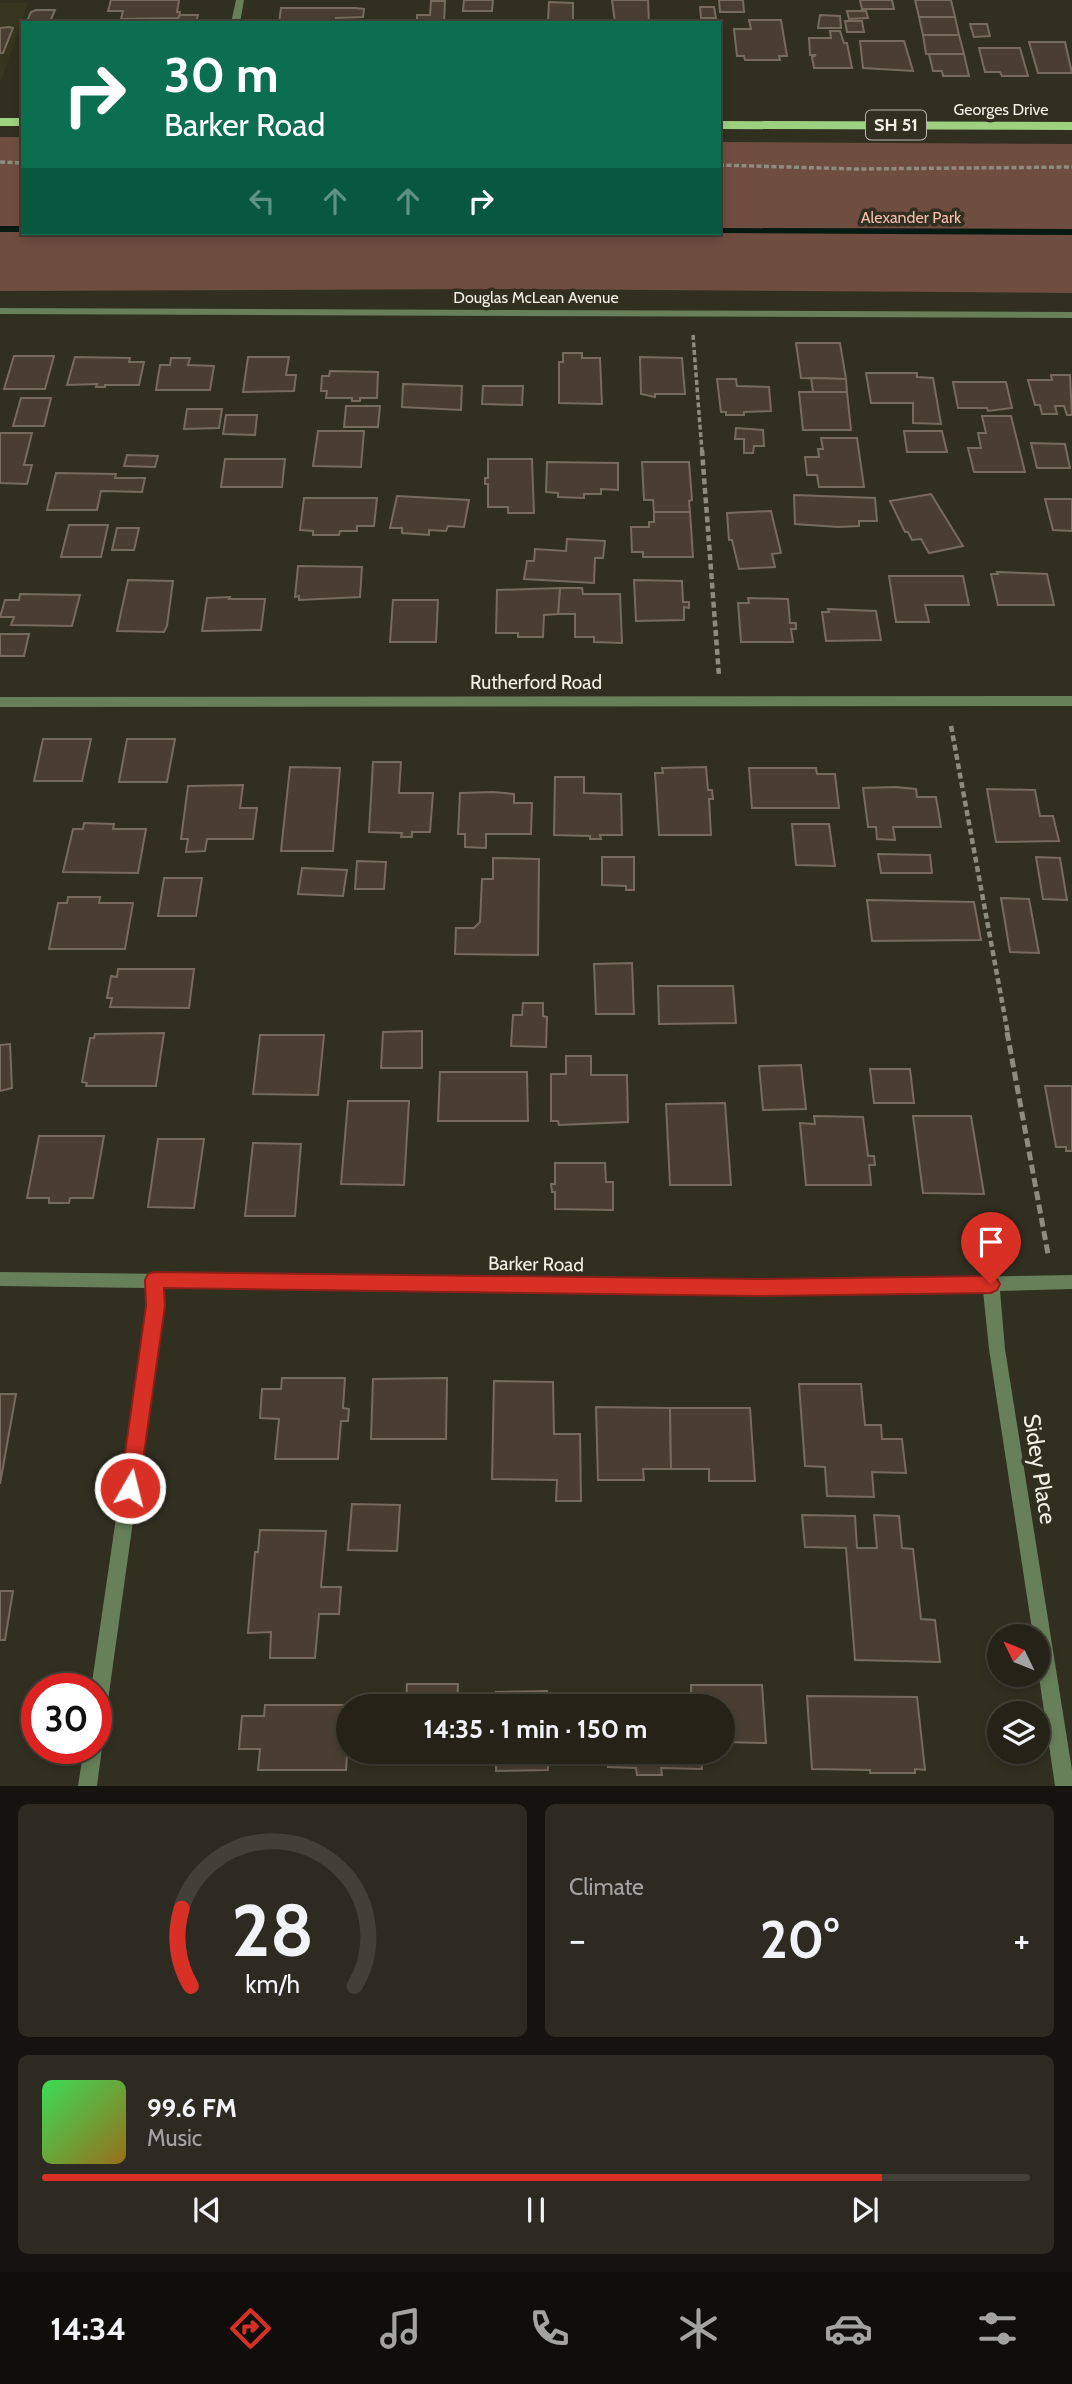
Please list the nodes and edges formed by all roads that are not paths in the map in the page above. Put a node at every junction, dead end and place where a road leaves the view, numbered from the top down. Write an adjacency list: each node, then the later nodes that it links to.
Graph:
1 (240, 0): 2 (street)
2 (235, 21)
3 (0, 122): 4 (main road)
4 (21, 122)
5 (721, 125): 6 (main road, Georges Drive / SH 51)
6 (1072, 126)
7 (0, 311): 8 (street, Douglas McLean Avenue)
8 (1072, 315)
9 (1072, 701): 10 (street, Rutherford Road)
10 (0, 702)
11 (0, 1279): 12 (street, Barker Road)
12 (154, 1280): 14 (street, Barker Road); 15 (street)
13 (1072, 1282): 14 (street, Barker Road)
14 (991, 1284): 18 (street, Sidey Place)
15 (103, 1673)
16 (90, 1764): 17 (street)
17 (87, 1786)
18 (1065, 1786)

